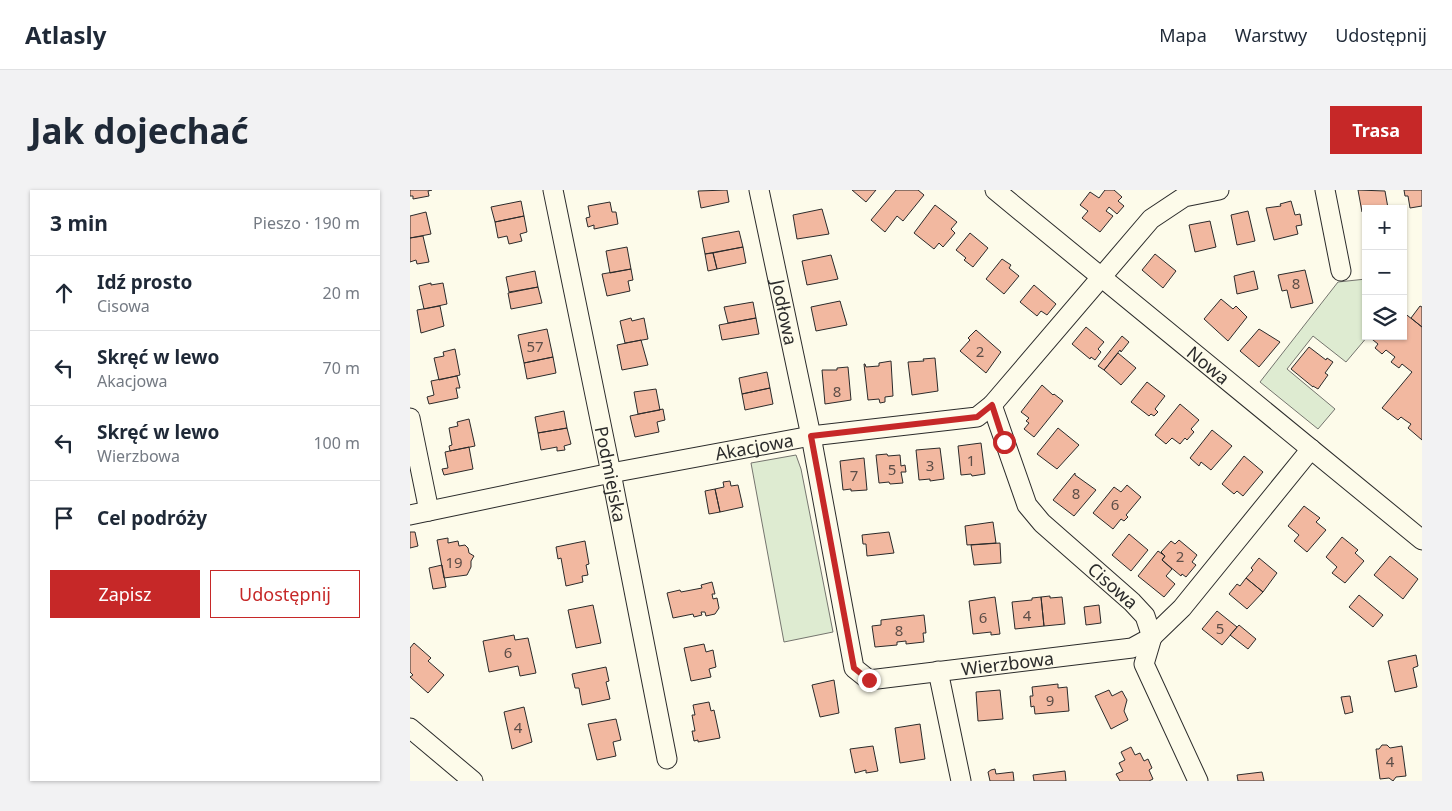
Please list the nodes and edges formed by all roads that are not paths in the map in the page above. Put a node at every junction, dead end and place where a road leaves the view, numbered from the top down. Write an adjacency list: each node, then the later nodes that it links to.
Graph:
1 (553, 190): 12 (street, Podmiejska)
2 (759, 190): 10 (street, Jodłowa)
3 (995, 190): 7 (street, Nowa)
4 (1220, 190): 7 (street, Akacjowa)
5 (1325, 190): 6 (street)
6 (1341, 272)
7 (1101, 278): 8 (street, Akacjowa); 11 (street, Nowa)
8 (992, 405): 10 (street, Akacjowa); 16 (street, Cisowa)
9 (410, 418): 13 (street)
10 (811, 436): 12 (street, Akacjowa); 17 (street, Wierzbowa)
11 (1311, 449): 15 (street, Nowa); 16 (street, Wierzbowa)
12 (612, 473): 13 (street, Akacjowa); 19 (street, Podmiejska)
13 (429, 511): 14 (street, Akacjowa)
14 (410, 515)
15 (1422, 540)
16 (1152, 637): 17 (street, Wierzbowa); 22 (street)
17 (938, 671): 21 (street)
18 (410, 728): 20 (street)
19 (667, 759)
20 (473, 781)
21 (961, 781)
22 (1198, 781)

